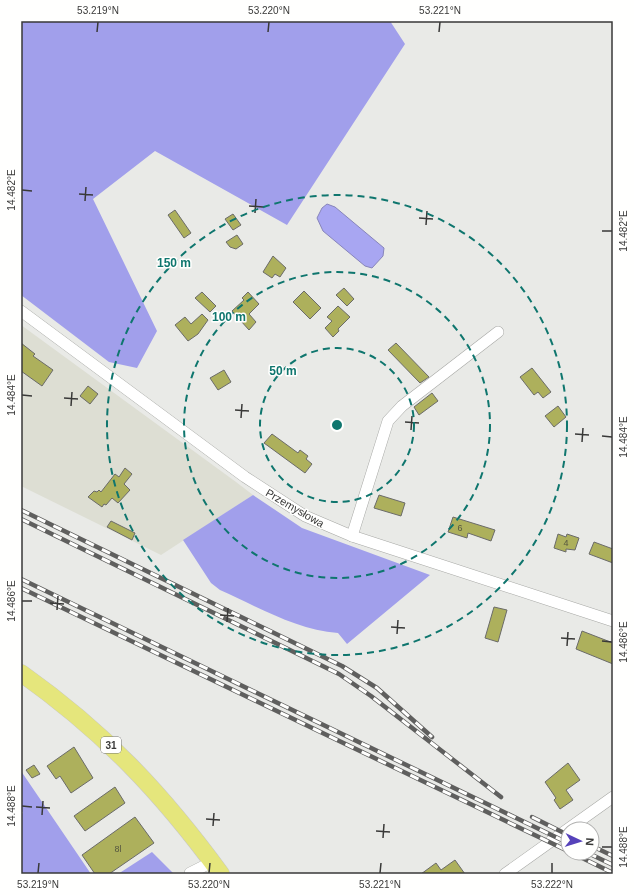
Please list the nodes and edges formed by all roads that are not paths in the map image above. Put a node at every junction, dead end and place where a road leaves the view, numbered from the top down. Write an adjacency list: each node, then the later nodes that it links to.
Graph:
1 (21, 311): 3 (street, Przemysłowa)
2 (498, 332): 3 (street)
3 (352, 536): 4 (street, Przemysłowa)
4 (613, 621)
5 (21, 673): 7 (main road, 31)
6 (613, 797): 9 (street)
7 (217, 868): 8 (street)
8 (190, 873)
9 (505, 874)

